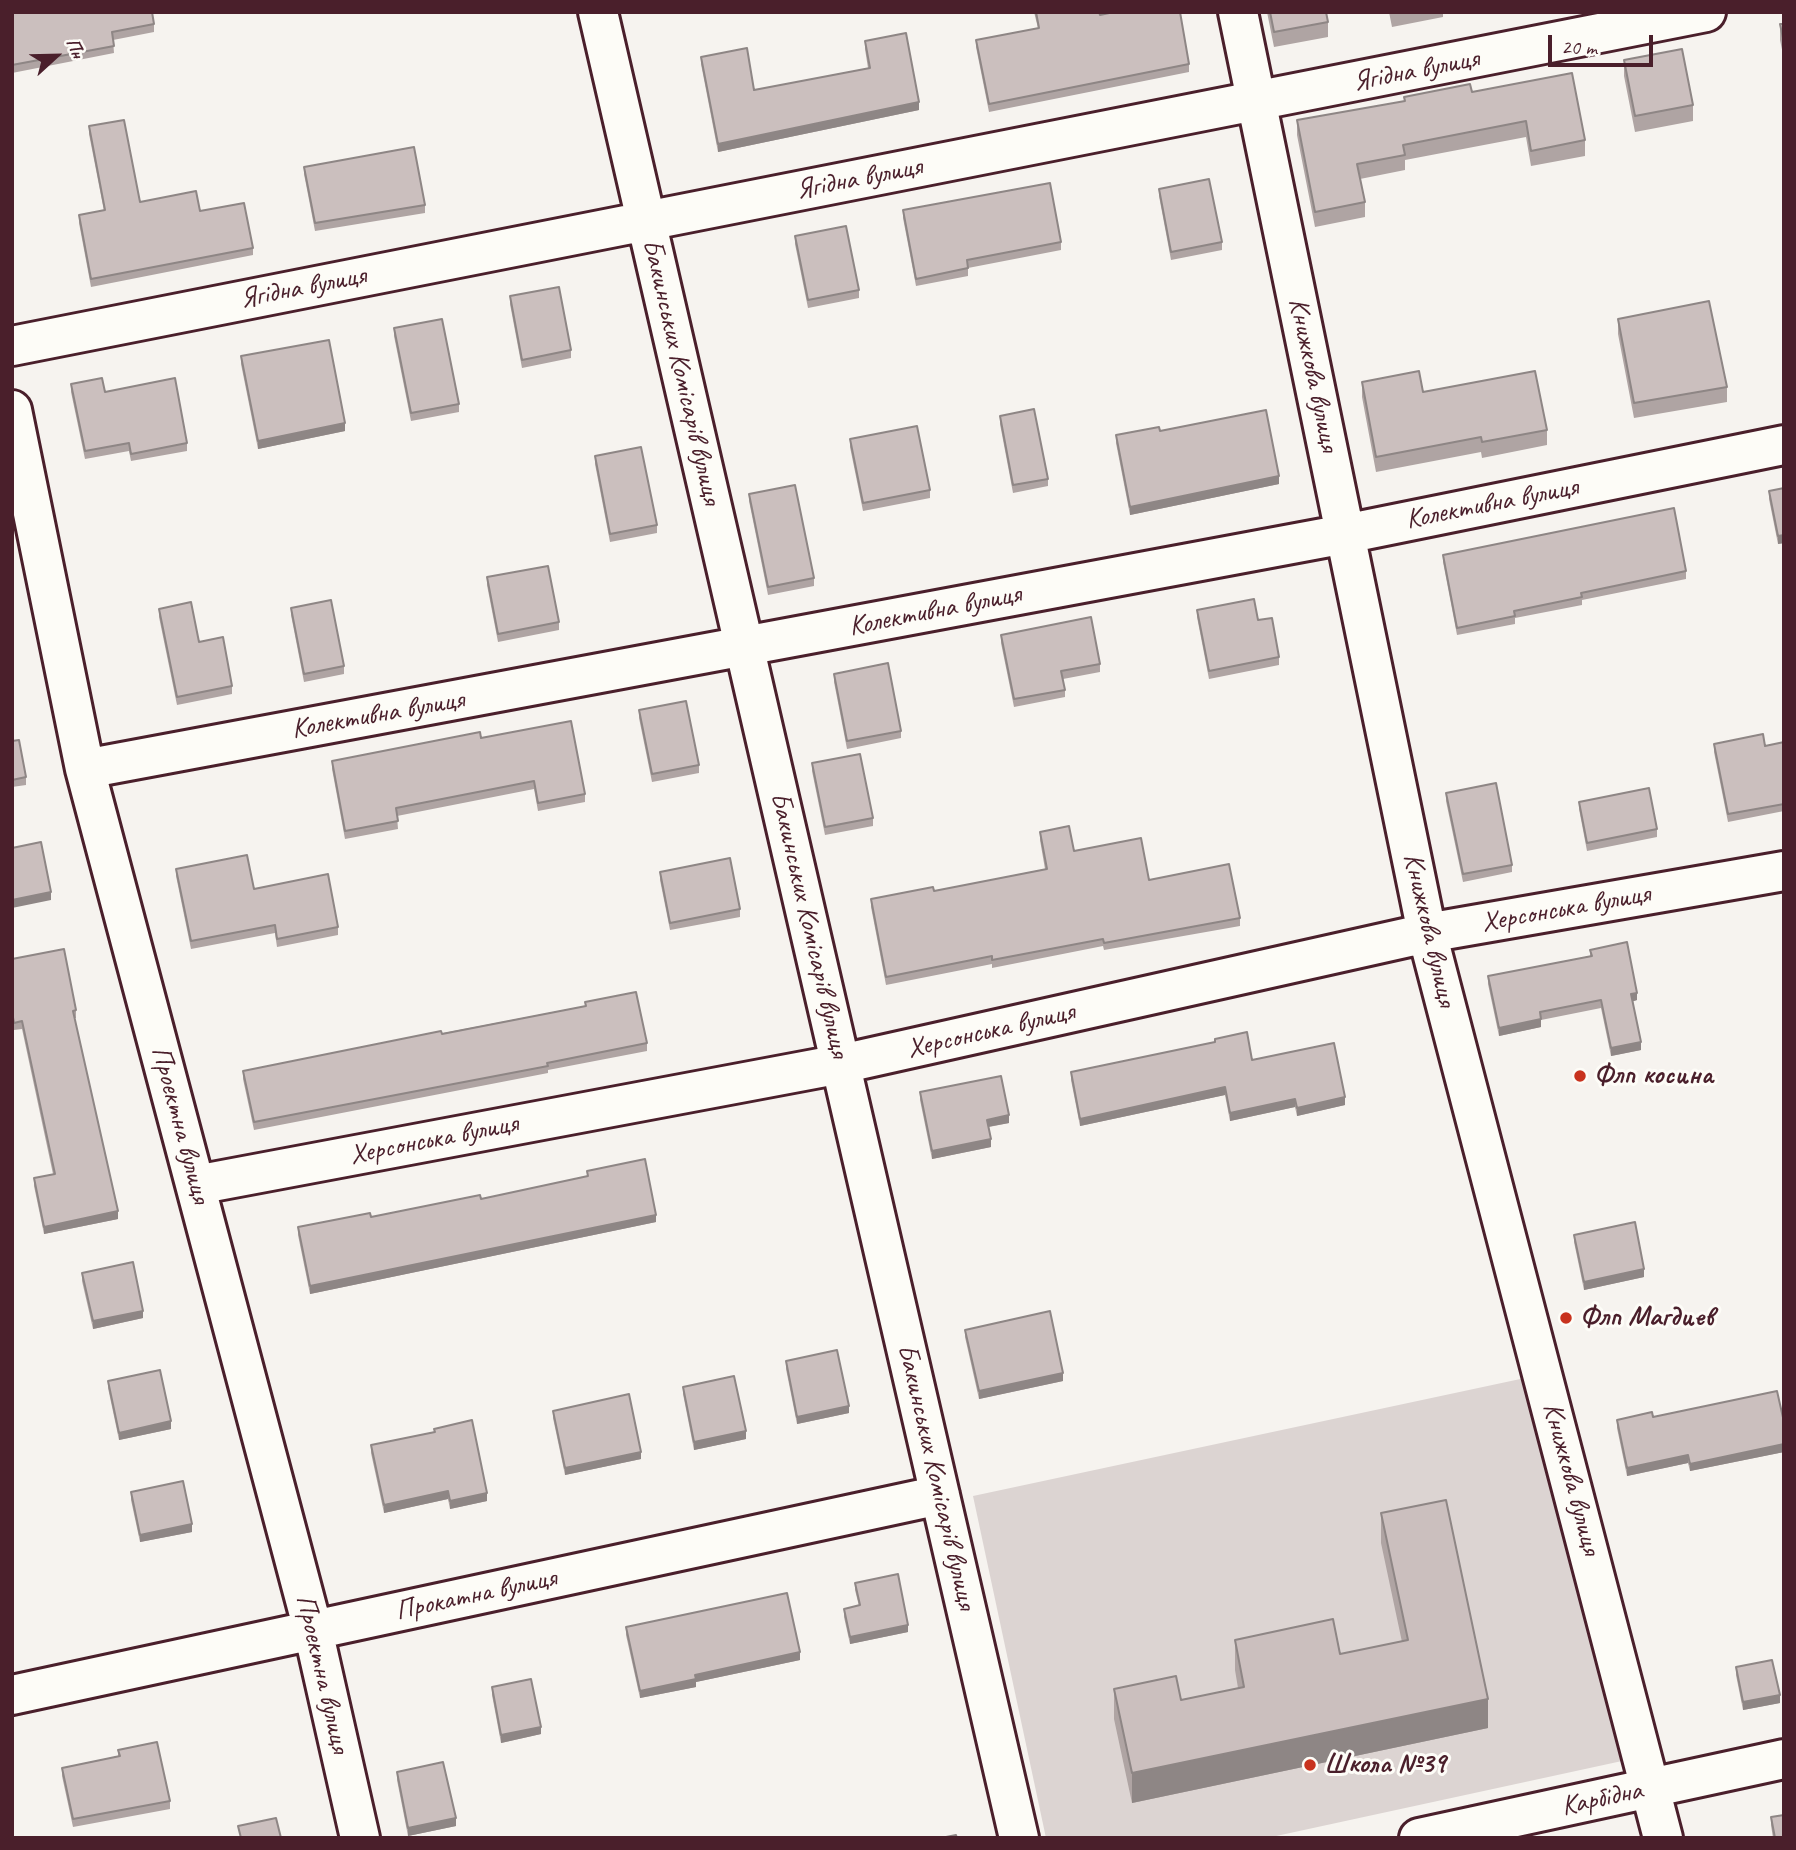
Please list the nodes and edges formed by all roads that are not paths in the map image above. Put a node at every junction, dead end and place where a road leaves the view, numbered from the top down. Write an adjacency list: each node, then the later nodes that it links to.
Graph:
1 (598, 12): 5 (street, Бакинських Комісарів вулиця)
2 (1238, 12): 4 (street, Книжкова вулиця)
3 (1706, 12): 4 (street, Ягідна вулиця)
4 (1256, 103): 5 (street, Ягідна вулиця); 9 (street, Книжкова вулиця)
5 (646, 221): 6 (street, Ягідна вулиця); 10 (street, Бакинських Комісарів вулиця)
6 (12, 346)
7 (12, 410): 11 (street, Проектна вулиця)
8 (1784, 445): 9 (street, Колективна вулиця)
9 (1345, 534): 10 (street, Колективна вулиця); 13 (street, Книжкова вулиця)
10 (745, 647): 11 (street, Колективна вулиця); 14 (street, Бакинських Комісарів вулиця)
11 (85, 769): 15 (street, Проектна вулиця)
12 (1784, 871): 13 (street, Херсонська вулиця)
13 (1427, 933): 14 (street, Херсонська вулиця); 20 (street, Книжкова вулиця)
14 (841, 1064): 15 (street, Херсонська вулиця); 16 (street, Бакинських Комісарів вулиця)
15 (196, 1185): 17 (street, Проектна вулиця)
16 (940, 1495): 17 (street, Прокатна вулиця); 22 (street, Бакинських Комісарів вулиця)
17 (313, 1630): 18 (street, Прокатна вулиця); 21 (street, Проектна вулиця)
18 (12, 1695)
19 (1784, 1759): 20 (street, Карбідна)
20 (1652, 1788): 23 (street, Карбідна); 24 (street, Книжкова вулиця)
21 (360, 1838)
22 (1019, 1838)
23 (1419, 1838)
24 (1663, 1838)

